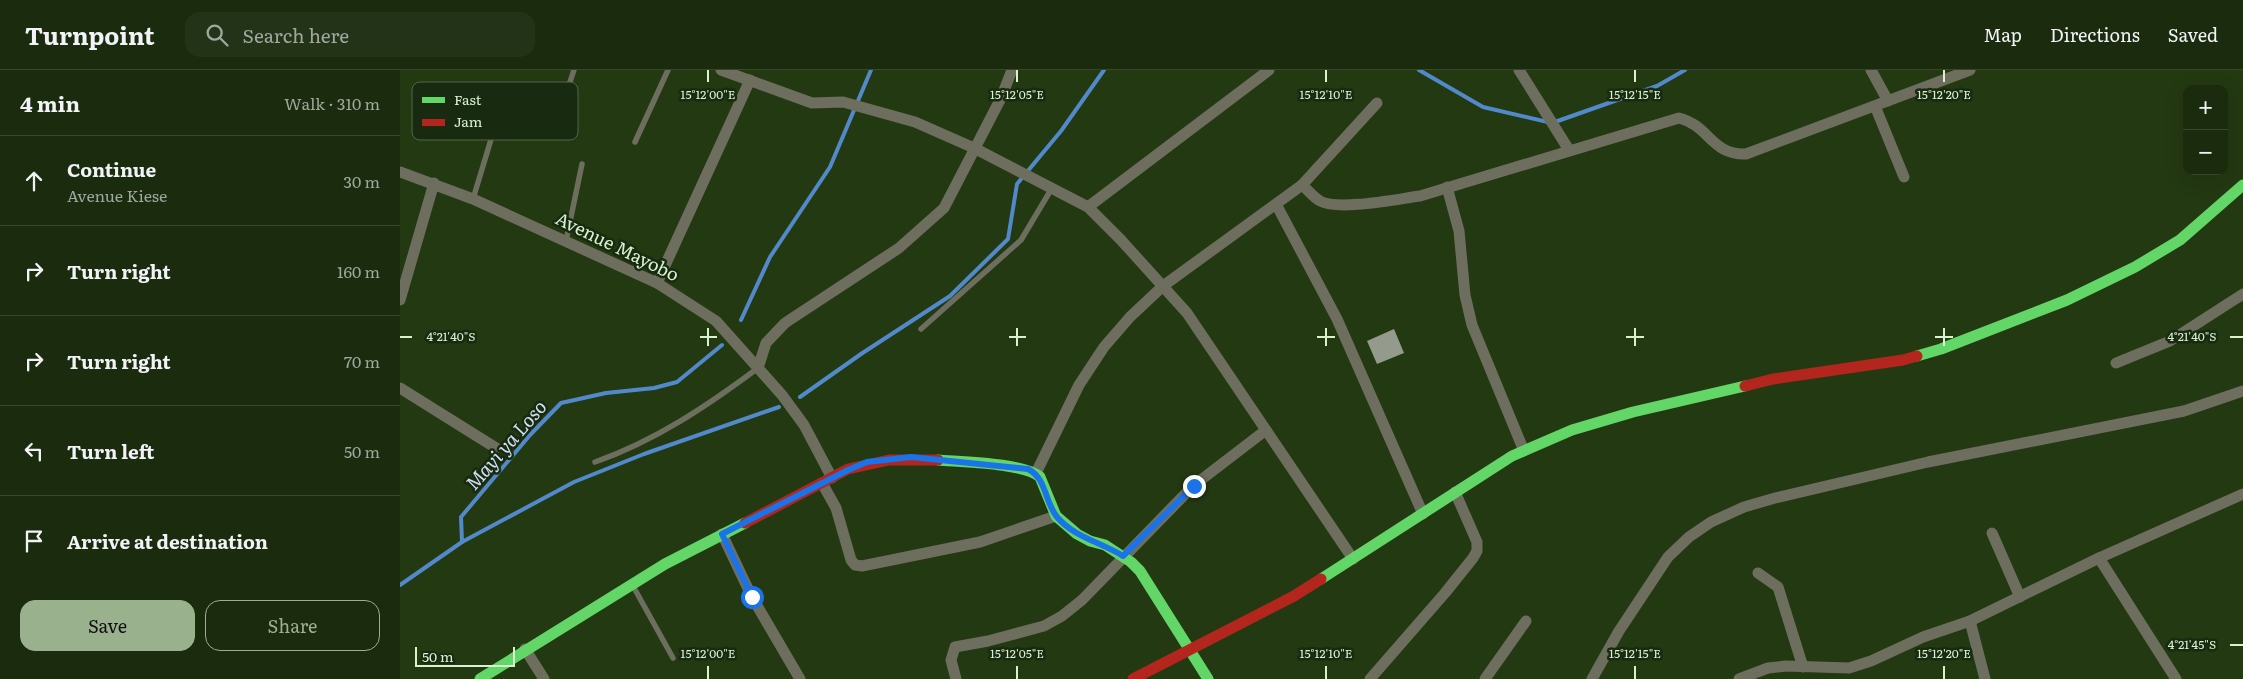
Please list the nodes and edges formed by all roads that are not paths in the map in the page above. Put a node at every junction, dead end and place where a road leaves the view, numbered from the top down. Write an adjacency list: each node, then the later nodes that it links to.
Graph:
1 (574, 70): 11 (lane)
2 (668, 70): 16 (lane)
3 (721, 70): 10 (street)
4 (1012, 70): 17 (street)
5 (1269, 70): 29 (street)
6 (1519, 70): 18 (street)
7 (1871, 70): 12 (street)
8 (1970, 70): 9 (street)
9 (1955, 73): 12 (street)
10 (750, 80): 17 (street); 31 (street)
11 (570, 82)
12 (1888, 101): 14 (street)
13 (1377, 103): 23 (street)
14 (1875, 106): 18 (street); 21 (street)
15 (491, 140): 27 (lane)
16 (635, 142)
17 (974, 148): 26 (street); 37 (street)
18 (1569, 150): 25 (street)
19 (582, 164): 30 (lane)
20 (400, 172): 22 (street, Avenue Mayobo)
21 (1904, 177)
22 (434, 183): 27 (street, Avenue Mayobo); 34 (street)
23 (1302, 185): 25 (street); 28 (street)
24 (2243, 185): 42 (street)
25 (1447, 187): 42 (street)
26 (1052, 188): 29 (street); 35 (lane)
27 (473, 199): 30 (street, Avenue Mayobo)
28 (1276, 204): 32 (street); 48 (street)
29 (1088, 207): 32 (street)
30 (566, 241): 31 (street, Avenue Mayobo)
31 (657, 283): 37 (street, Avenue Mayobo)
32 (1162, 286): 40 (street); 44 (street)
33 (2243, 294): 36 (street)
34 (400, 300)
35 (921, 329)
36 (2116, 363)
37 (758, 368): 43 (lane); 45 (street, Avenue Mayobo)
38 (400, 388): 41 (street)
39 (2243, 391): 72 (street)
40 (1266, 430): 52 (street); 53 (street)
41 (496, 448)
42 (1524, 451): 46 (street)
43 (595, 462)
44 (1036, 473): 45 (street); 49 (street)
45 (827, 480): 49 (street, Avenue Mayobo); 51 (street)
46 (1455, 492): 48 (street); 70 (street)
47 (2243, 494): 54 (street)
48 (1423, 514): 53 (street)
49 (1056, 516): 52 (street)
50 (1992, 533): 57 (street)
51 (722, 534): 56 (street); 66 (street)
52 (1123, 556): 61 (street); 67 (street)
53 (1353, 558): 61 (street)
54 (2099, 558): 57 (street); 75 (street)
55 (1758, 572): 63 (street)
56 (632, 584): 60 (street); 62 (lane)
57 (2020, 597): 59 (street)
58 (1526, 622): 71 (street)
59 (1970, 622): 63 (street); 74 (street)
60 (525, 649): 64 (street); 65 (street)
61 (1190, 650): 68 (street); 69 (street)
62 (673, 658)
63 (1803, 667): 73 (street)
64 (480, 679)
65 (544, 679)
66 (800, 679)
67 (956, 679)
68 (1133, 679)
69 (1208, 679)
70 (1370, 679)
71 (1485, 679)
72 (1592, 679)
73 (1739, 679)
74 (1985, 679)
75 (2176, 679)

